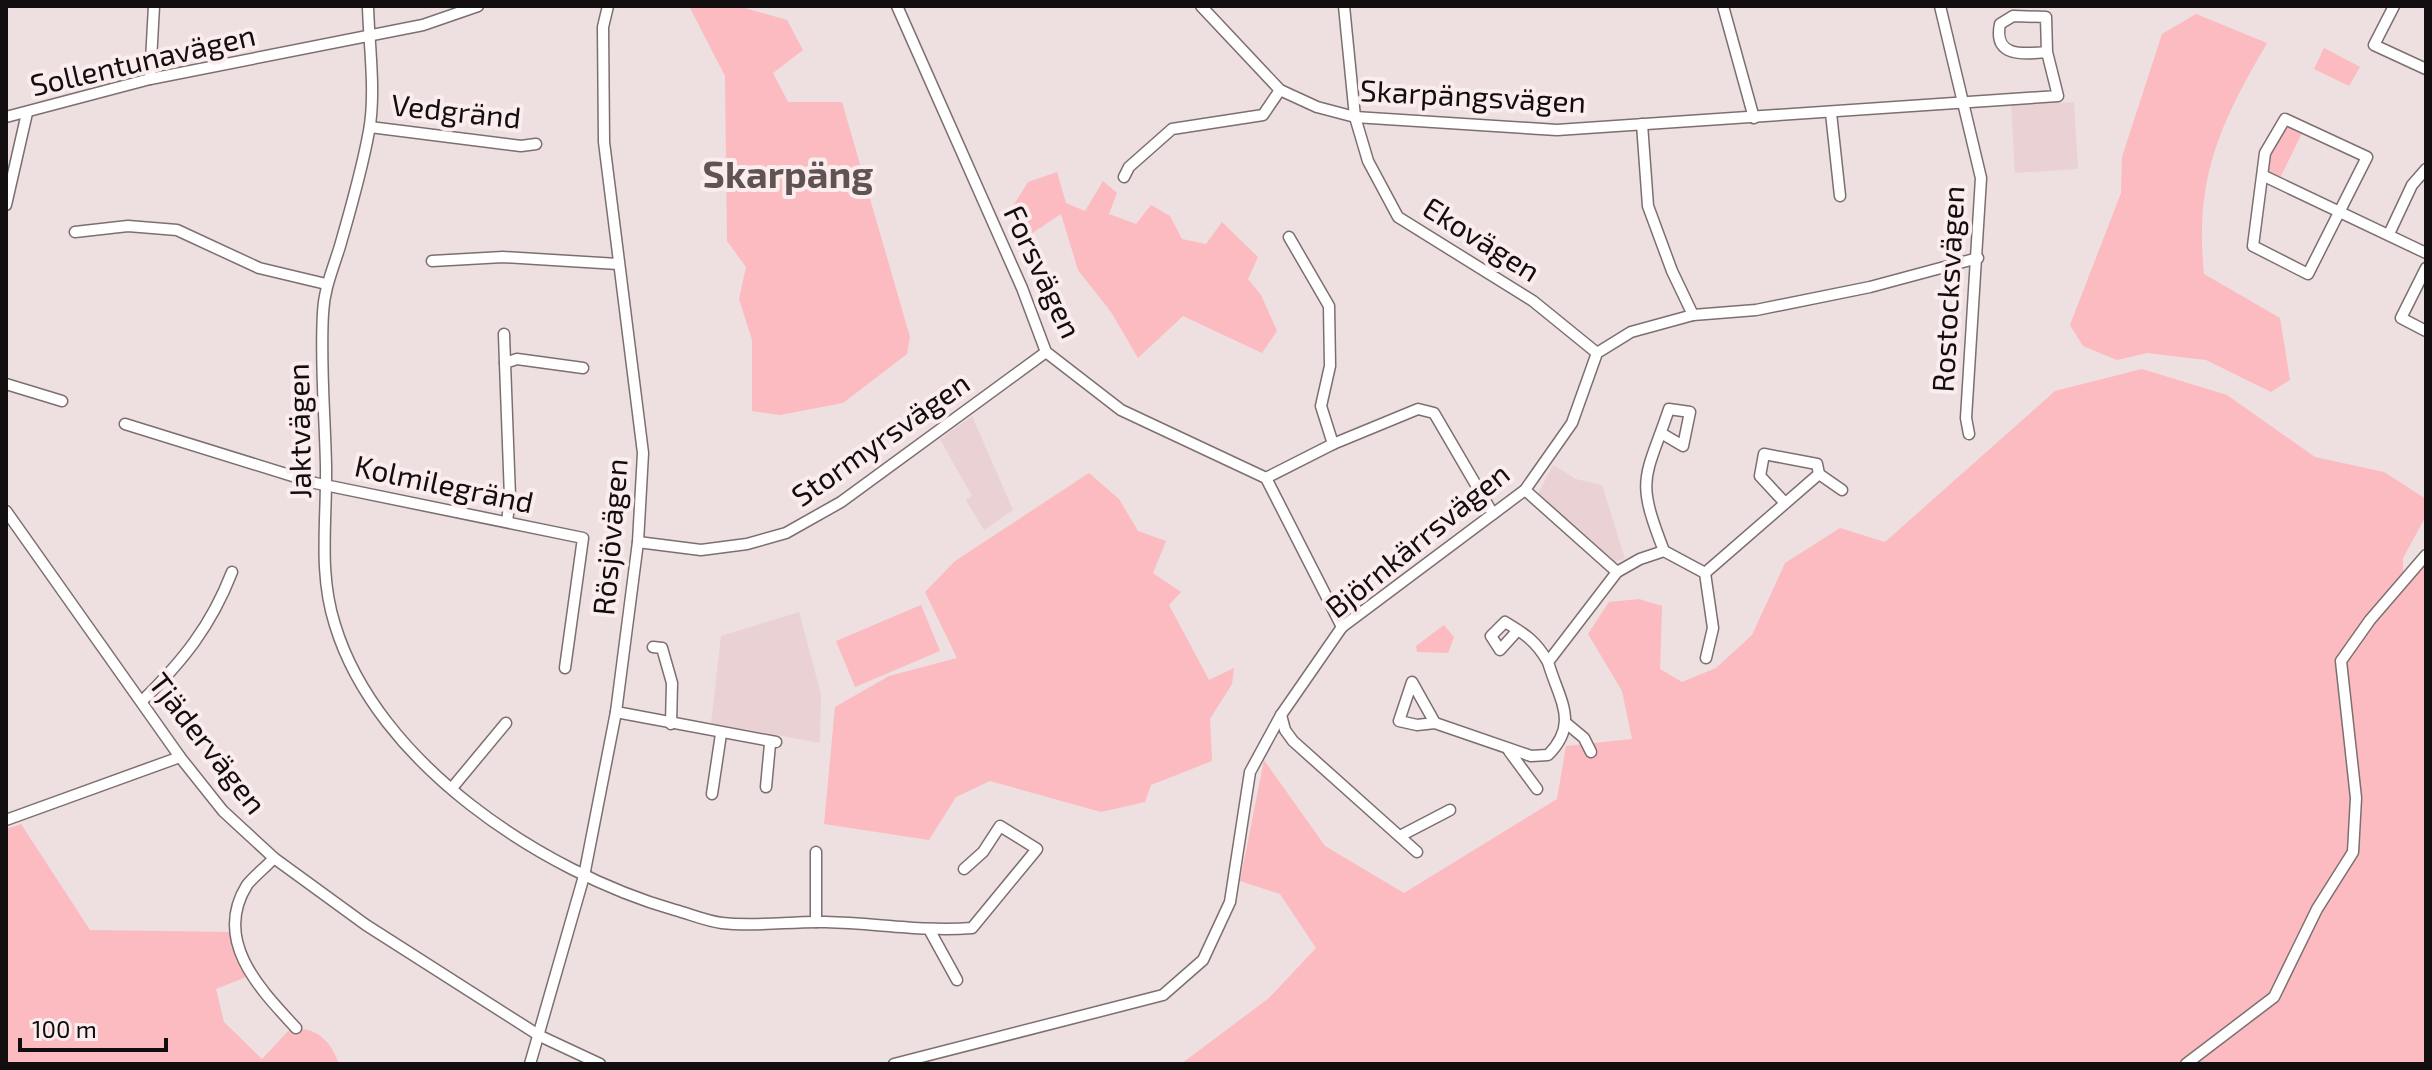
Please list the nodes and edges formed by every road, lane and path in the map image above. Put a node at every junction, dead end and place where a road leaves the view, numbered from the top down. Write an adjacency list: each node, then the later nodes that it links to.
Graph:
1 (154, 6): 15 (street)
2 (368, 6): 12 (street, Jaktvägen)
3 (478, 6): 12 (street, Sollentunavägen)
4 (608, 6): 38 (street, Rösjövägen)
5 (897, 6): 44 (street, Forsvägen)
6 (1201, 6): 16 (street, Skarpängsvägen)
7 (1344, 6): 21 (street, Ekovägen)
8 (1723, 6): 22 (street)
9 (1940, 6): 17 (street, Rostocksvägen)
10 (2394, 6): 14 (street)
11 (2045, 12): 13 (street); 13 (street)
12 (369, 37): 15 (street, Sollentunavägen); 24 (street, Jaktvägen)
13 (2047, 52): 17 (street, Skarpängsvägen)
14 (2426, 69)
15 (150, 79): 18 (street, Sollentunavägen)
16 (1280, 90): 21 (street, Skarpängsvägen); 28 (street)
17 (1965, 105): 19 (street, Skarpängsvägen); 36 (street, Rostocksvägen)
18 (27, 113): 20 (street, Sollentunavägen); 30 (street)
19 (1831, 113): 22 (street, Skarpängsvägen); 29 (street)
20 (6, 117)
21 (1355, 117): 23 (street, Skarpängsvägen); 45 (street, Ekovägen)
22 (1754, 118): 23 (street, Skarpängsvägen)
23 (1642, 124): 41 (street)
24 (370, 127): 25 (street, Vedgränd); 40 (street, Jaktvägen)
25 (536, 144)
26 (2426, 169): 33 (street)
27 (2264, 176): 31 (street); 31 (street); 31 (street)
28 (1124, 177)
29 (1840, 196)
30 (6, 205)
31 (2340, 211): 33 (street)
32 (75, 232): 40 (street)
33 (2389, 234): 35 (street)
34 (1289, 237): 53 (street)
35 (2426, 253)
36 (1978, 258): 41 (street); 52 (street, Rostocksvägen)
37 (432, 261): 38 (street)
38 (618, 264): 63 (street, Rösjövägen)
39 (2426, 268): 42 (street)
40 (326, 284): 56 (street, Jaktvägen)
41 (1693, 315): 45 (street)
42 (2426, 331)
43 (504, 334): 46 (street)
44 (1046, 352): 55 (street, Forsvägen); 63 (street, Stormyrsvägen)
45 (1597, 353): 57 (street, Björnkärrsvägen)
46 (505, 363): 47 (street); 62 (street)
47 (583, 368)
48 (6, 384): 49 (street)
49 (62, 401)
50 (125, 424): 56 (street, Kolmilegränd)
51 (1661, 433): 64 (street)
52 (1969, 434)
53 (1333, 444): 55 (street); 61 (street)
54 (1819, 474): 58 (street); 59 (street); 59 (street)
55 (1266, 478): 69 (street)
56 (326, 485): 62 (street, Kolmilegränd); 87 (street, Jaktvägen)
57 (1525, 490): 61 (street, Björnkärrsvägen); 67 (street)
58 (1842, 490)
59 (1785, 503): 68 (street)
60 (6, 511): 75 (street, Tjädervägen)
61 (1493, 514): 69 (street, Björnkärrsvägen)
62 (507, 522): 74 (street, Kolmilegränd)
63 (638, 542): 76 (street, Rösjövägen)
64 (1664, 551): 67 (street); 68 (street)
65 (2426, 555): 106 (street)
66 (232, 572): 75 (street)
67 (1617, 572): 73 (street)
68 (1705, 573): 72 (street)
69 (1342, 627): 77 (street, Björnkärrsvägen)
70 (1518, 630): 73 (street)
71 (653, 647): 81 (street)
72 (1706, 658)
73 (1548, 662): 80 (street)
74 (565, 668)
75 (142, 701): 85 (street, Tjädervägen)
76 (616, 712): 81 (street); 97 (street, Rösjövägen)
77 (1281, 715): 92 (street); 105 (street, Björnkärrsvägen)
78 (506, 723): 87 (street)
79 (1435, 723): 83 (street)
80 (1566, 723): 83 (street); 84 (street)
81 (671, 724): 82 (street)
82 (721, 734): 86 (street); 89 (street)
83 (1508, 749): 88 (street)
84 (1591, 752)
85 (180, 757): 91 (street); 95 (street, Tjädervägen)
86 (766, 787)
87 (452, 788): 97 (street, Jaktvägen)
88 (1537, 789)
89 (712, 794)
90 (1450, 810): 92 (street)
91 (7, 818)
92 (1400, 836): 94 (street)
93 (816, 852): 98 (street)
94 (1417, 852)
95 (274, 858): 101 (street); 102 (street, Tjädervägen)
96 (964, 869): 99 (street, Jaktvägen)
97 (584, 876): 98 (street, Jaktvägen); 102 (street, Rösjövägen)
98 (816, 922): 99 (street, Jaktvägen)
99 (930, 931): 100 (street)
100 (957, 980)
101 (296, 1028)
102 (540, 1036): 103 (street, Rösjövägen); 104 (street)
103 (530, 1064)
104 (600, 1064)
105 (894, 1064)
106 (2186, 1064)

